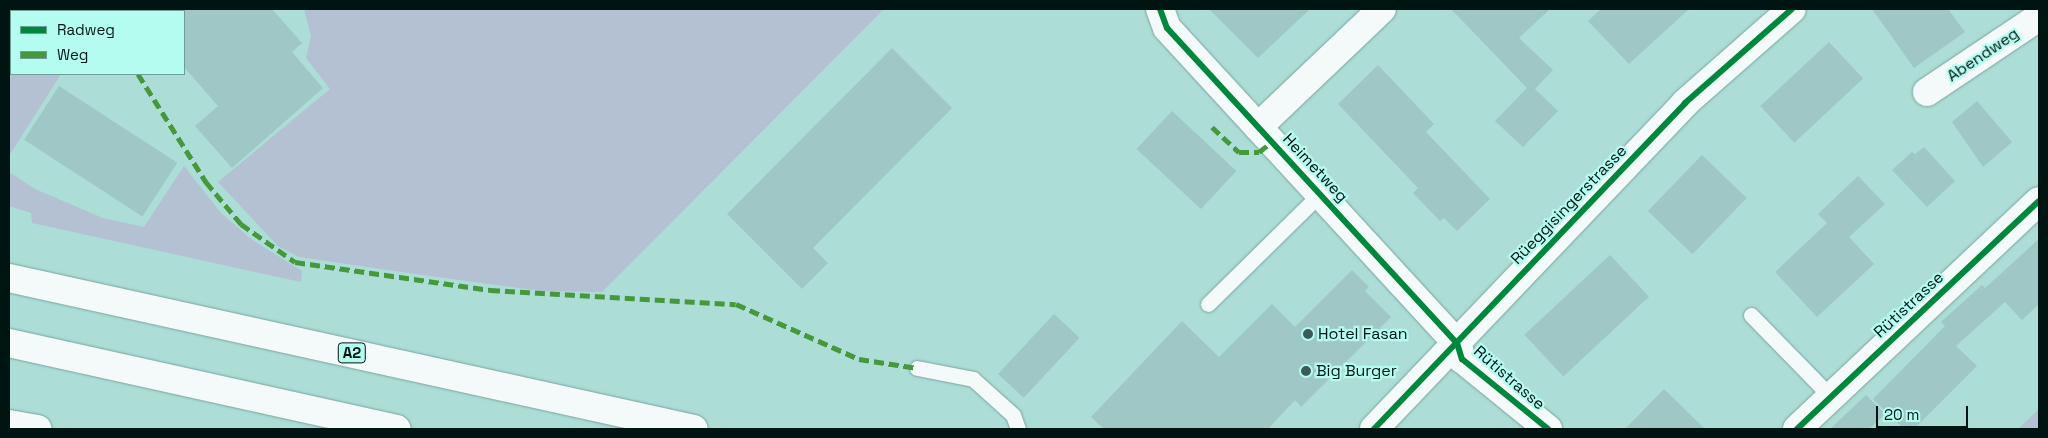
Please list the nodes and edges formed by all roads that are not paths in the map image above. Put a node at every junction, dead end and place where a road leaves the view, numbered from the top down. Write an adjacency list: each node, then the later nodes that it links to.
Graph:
1 (1160, 9): 6 (main road, Heimetweg)
2 (1382, 9): 6 (main road)
3 (1792, 9): 13 (main road, Rüeggisingerstrasse)
4 (2039, 17): 5 (main road, Abendweg)
5 (1927, 92)
6 (1258, 127): 7 (main road, Heimetweg)
7 (1320, 194): 10 (lane); 13 (main road, Heimetweg)
8 (2039, 202): 15 (main road, Rütistrasse)
9 (9, 278): 19 (main road, A2)
10 (1208, 304)
11 (1751, 315): 15 (lane)
12 (9, 343): 18 (main road)
13 (1457, 343): 21 (main road, Rüeggisingerstrasse); 22 (main road, Rütistrasse)
14 (917, 368): 20 (lane)
15 (1832, 397): 23 (main road, Rütistrasse)
16 (9, 424): 17 (main road)
17 (38, 429)
18 (397, 429)
19 (694, 429)
20 (1018, 429)
21 (1374, 429)
22 (1548, 429)
23 (1797, 429)

